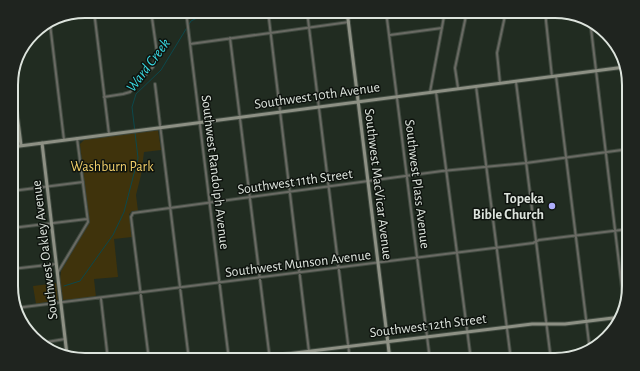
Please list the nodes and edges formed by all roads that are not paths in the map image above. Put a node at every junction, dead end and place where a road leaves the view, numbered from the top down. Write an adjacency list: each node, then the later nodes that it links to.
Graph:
1 (95, 18): 31 (street)
2 (152, 18): 31 (street)
3 (187, 18): 20 (street, Southwest Randolph Avenue)
4 (269, 18): 17 (street)
5 (308, 18): 14 (street)
6 (348, 18): 12 (main road, Southwest MacVicar Avenue)
7 (387, 18): 18 (street, Southwest Plass Avenue)
8 (444, 18): 15 (street)
9 (465, 18): 28 (street)
10 (504, 18): 26 (street)
11 (546, 18): 23 (street)
12 (349, 22): 14 (street); 33 (main road, Southwest MacVicar Avenue)
13 (50, 27): 42 (street)
14 (309, 28): 17 (street); 34 (street)
15 (442, 28): 18 (street); 30 (street)
16 (591, 29): 22 (street)
17 (270, 33): 19 (street); 35 (street)
18 (389, 35): 32 (street, Southwest Plass Avenue)
19 (230, 38): 20 (street); 36 (street)
20 (190, 44): 37 (street, Southwest Randolph Avenue)
21 (620, 68): 22 (main road, Southwest 10th Avenue)
22 (595, 71): 23 (main road, Southwest 10th Avenue); 46 (street)
23 (554, 77): 24 (main road, Southwest 10th Avenue); 47 (street)
24 (516, 82): 26 (main road, Southwest 10th Avenue); 48 (street)
25 (155, 84): 39 (street)
26 (500, 84): 27 (main road, Southwest 10th Avenue)
27 (476, 86): 28 (main road, Southwest 10th Avenue); 49 (street)
28 (458, 88): 29 (main road, Southwest 10th Avenue)
29 (436, 91): 30 (main road, Southwest 10th Avenue); 50 (street)
30 (430, 92): 32 (main road, Southwest 10th Avenue)
31 (104, 96): 40 (street)
32 (397, 96): 33 (main road, Southwest 10th Avenue); 51 (street, Southwest Plass Avenue)
33 (358, 101): 34 (main road, Southwest 10th Avenue); 53 (main road, Southwest MacVicar Avenue)
34 (319, 106): 35 (main road, Southwest 10th Avenue); 55 (street)
35 (280, 112): 36 (main road, Southwest 10th Avenue); 57 (street)
36 (240, 117): 37 (main road, Southwest 10th Avenue); 58 (street)
37 (200, 122): 39 (main road, Southwest 10th Avenue); 59 (street, Southwest Randolph Avenue)
38 (18, 128): 44 (main road)
39 (160, 128): 40 (main road, Southwest 10th Avenue); 60 (street)
40 (109, 134): 41 (main road, Southwest 10th Avenue)
41 (77, 138): 42 (main road, Southwest 10th Avenue); 52 (street)
42 (64, 140): 43 (main road, Southwest 10th Avenue)
43 (42, 143): 44 (main road, Southwest 10th Avenue); 54 (main road, Southwest Oakley Avenue)
44 (20, 146)
45 (622, 150): 46 (street, Southwest 11th Street)
46 (605, 152): 47 (street, Southwest 11th Street); 64 (street)
47 (566, 157): 48 (street, Southwest 11th Street); 66 (street)
48 (526, 162): 49 (street, Southwest 11th Street); 67 (street)
49 (487, 167): 50 (street, Southwest 11th Street); 68 (street)
50 (446, 172): 51 (street, Southwest 11th Street); 69 (street)
51 (407, 176): 53 (street, Southwest 11th Street); 70 (street, Southwest Plass Avenue)
52 (83, 182): 54 (street); 61 (street)
53 (368, 182): 55 (street, Southwest 11th Street); 71 (main road, Southwest MacVicar Avenue)
54 (47, 187): 56 (street); 62 (main road, Southwest Oakley Avenue)
55 (329, 187): 57 (street, Southwest 11th Street); 74 (street)
56 (18, 190)
57 (289, 192): 58 (street, Southwest 11th Street); 76 (street)
58 (250, 197): 59 (street, Southwest 11th Street); 77 (street)
59 (210, 203): 60 (street, Southwest 11th Street); 78 (street, Southwest Randolph Avenue)
60 (171, 208): 79 (street); 81 (street, Southwest 11th Street)
61 (87, 219): 62 (street); 75 (street)
62 (51, 223): 63 (street); 72 (main road, Southwest Oakley Avenue)
63 (18, 227)
64 (615, 230): 65 (street, Southwest Munson Avenue); 66 (street, Southwest Munson Avenue); 80 (street)
65 (622, 230)
66 (576, 235): 67 (street, Southwest Munson Avenue); 86 (street)
67 (536, 242): 68 (street, Southwest Munson Avenue); 87 (street)
68 (497, 248): 69 (street, Southwest Munson Avenue); 88 (street)
69 (457, 253): 70 (street, Southwest Munson Avenue); 89 (street)
70 (417, 258): 71 (street, Southwest Munson Avenue); 90 (street, Southwest Plass Avenue)
71 (378, 263): 74 (street, Southwest Munson Avenue); 92 (main road, Southwest MacVicar Avenue)
72 (56, 264): 73 (street); 75 (main road, Southwest Oakley Avenue)
73 (18, 268)
74 (339, 268): 76 (street, Southwest Munson Avenue); 95 (street)
75 (58, 273): 83 (main road, Southwest Oakley Avenue)
76 (300, 273): 77 (street, Southwest Munson Avenue); 97 (street)
77 (260, 278): 78 (street, Southwest Munson Avenue); 102 (street)
78 (220, 283): 79 (street, Southwest Munson Avenue); 101 (street, Southwest Randolph Avenue)
79 (180, 288): 81 (street, Southwest Munson Avenue); 100 (street)
80 (622, 288)
81 (141, 293): 82 (street, Southwest Munson Avenue); 99 (street)
82 (101, 298): 83 (street, Southwest Munson Avenue); 98 (street)
83 (61, 303): 84 (street, Southwest Munson Avenue); 91 (main road, Southwest Oakley Avenue)
84 (22, 307)
85 (614, 318): 86 (main road, Southwest 12th Street)
86 (586, 321): 87 (main road, Southwest 12th Street); 94 (street)
87 (546, 324): 88 (main road, Southwest 12th Street); 110 (street)
88 (507, 327): 89 (main road, Southwest 12th Street); 109 (street)
89 (467, 332): 90 (main road, Southwest 12th Street); 108 (street)
90 (427, 337): 92 (main road, Southwest 12th Street); 107 (street, Southwest Plass Avenue)
91 (65, 339): 93 (street); 96 (main road, Southwest Oakley Avenue)
92 (388, 341): 95 (main road, Southwest 12th Street); 106 (main road, Southwest MacVicar Avenue)
93 (49, 342)
94 (589, 344)
95 (348, 346): 97 (main road, Southwest 12th Street); 105 (street)
96 (66, 350)
97 (309, 350): 103 (main road, Southwest 12th Street); 104 (street)
98 (107, 353)
99 (148, 353)
100 (188, 353)
101 (228, 353)
102 (269, 353)
103 (289, 353)
104 (309, 353)
105 (349, 353)
106 (389, 353)
107 (429, 353)
108 (469, 353)
109 (510, 353)
110 (550, 353)

